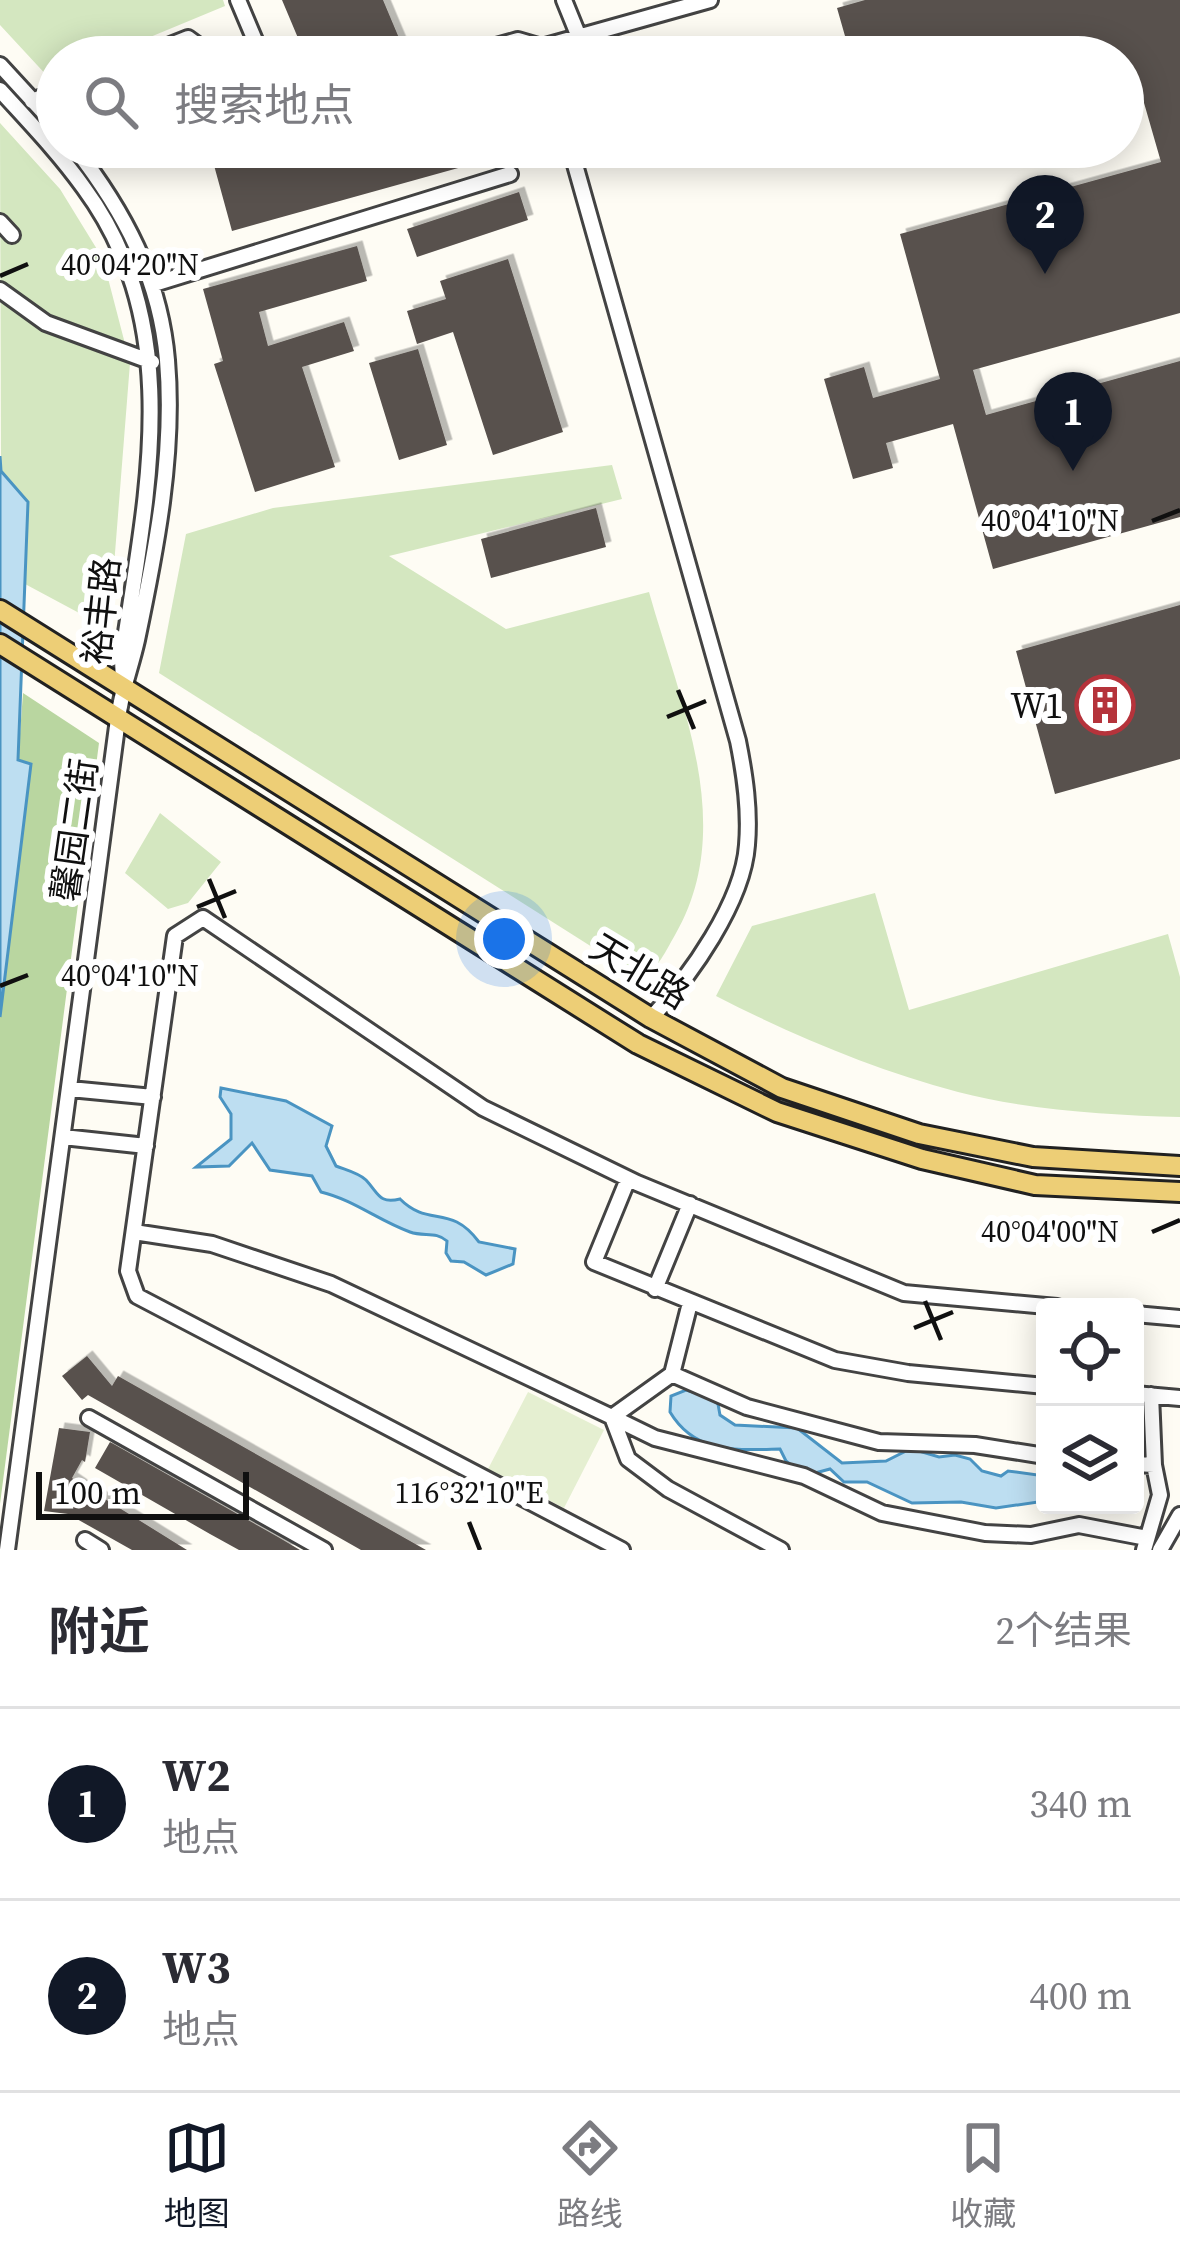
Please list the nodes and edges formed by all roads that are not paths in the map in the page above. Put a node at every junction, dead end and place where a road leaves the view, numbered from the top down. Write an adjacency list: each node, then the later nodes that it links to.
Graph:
1 (238, 0): 4 (street)
2 (564, 0): 5 (street)
3 (710, 0): 6 (street)
4 (253, 36)
5 (579, 36)
6 (583, 36)
7 (0, 64): 10 (street)
8 (0, 91): 12 (street, 裕丰路)
9 (36, 99): 10 (street)
10 (32, 101): 11 (street)
11 (36, 105)
12 (36, 132)
13 (67, 168): 21 (street, 裕丰路)
14 (89, 168): 19 (street, 裕丰路)
15 (576, 168): 26 (street)
16 (510, 174): 19 (street)
17 (0, 222): 18 (street)
18 (12, 236)
19 (154, 284): 24 (street, 裕丰路)
20 (0, 290): 21 (street)
21 (152, 362): 24 (street, 裕丰路)
22 (0, 610): 24 (main road, 天北路)
23 (0, 644): 25 (main road, 天北路)
24 (123, 688): 25 (street, 馨园二街); 26 (main road, 天北路)
25 (118, 718): 27 (street, 馨园二街); 33 (main road, 天北路)
26 (652, 1018): 31 (main road, 天北路)
27 (70, 1089): 28 (street); 29 (street, 馨园二街)
28 (153, 1096): 30 (street); 32 (street)
29 (63, 1137): 30 (street); 54 (street, 馨园二街)
30 (146, 1146): 35 (street)
31 (1180, 1166)
32 (628, 1179): 34 (street); 36 (street)
33 (1180, 1192)
34 (690, 1204): 36 (street); 38 (street)
35 (134, 1232): 47 (street); 57 (street)
36 (655, 1289): 37 (street)
37 (691, 1304): 41 (street); 42 (street)
38 (1036, 1305)
39 (1144, 1315): 40 (street)
40 (1180, 1318)
41 (672, 1374): 47 (street); 48 (street)
42 (1036, 1384)
43 (1144, 1395): 44 (street)
44 (1180, 1398)
45 (1144, 1401): 50 (street)
46 (88, 1418): 56 (street)
47 (612, 1418): 53 (street); 58 (street)
48 (1036, 1455)
49 (1144, 1464): 50 (street)
50 (1154, 1465): 53 (street)
51 (1180, 1515): 59 (street)
52 (85, 1540): 55 (street)
53 (1145, 1544)
54 (7, 1550)
55 (101, 1550)
56 (324, 1550)
57 (622, 1550)
58 (781, 1550)
59 (1160, 1550)

